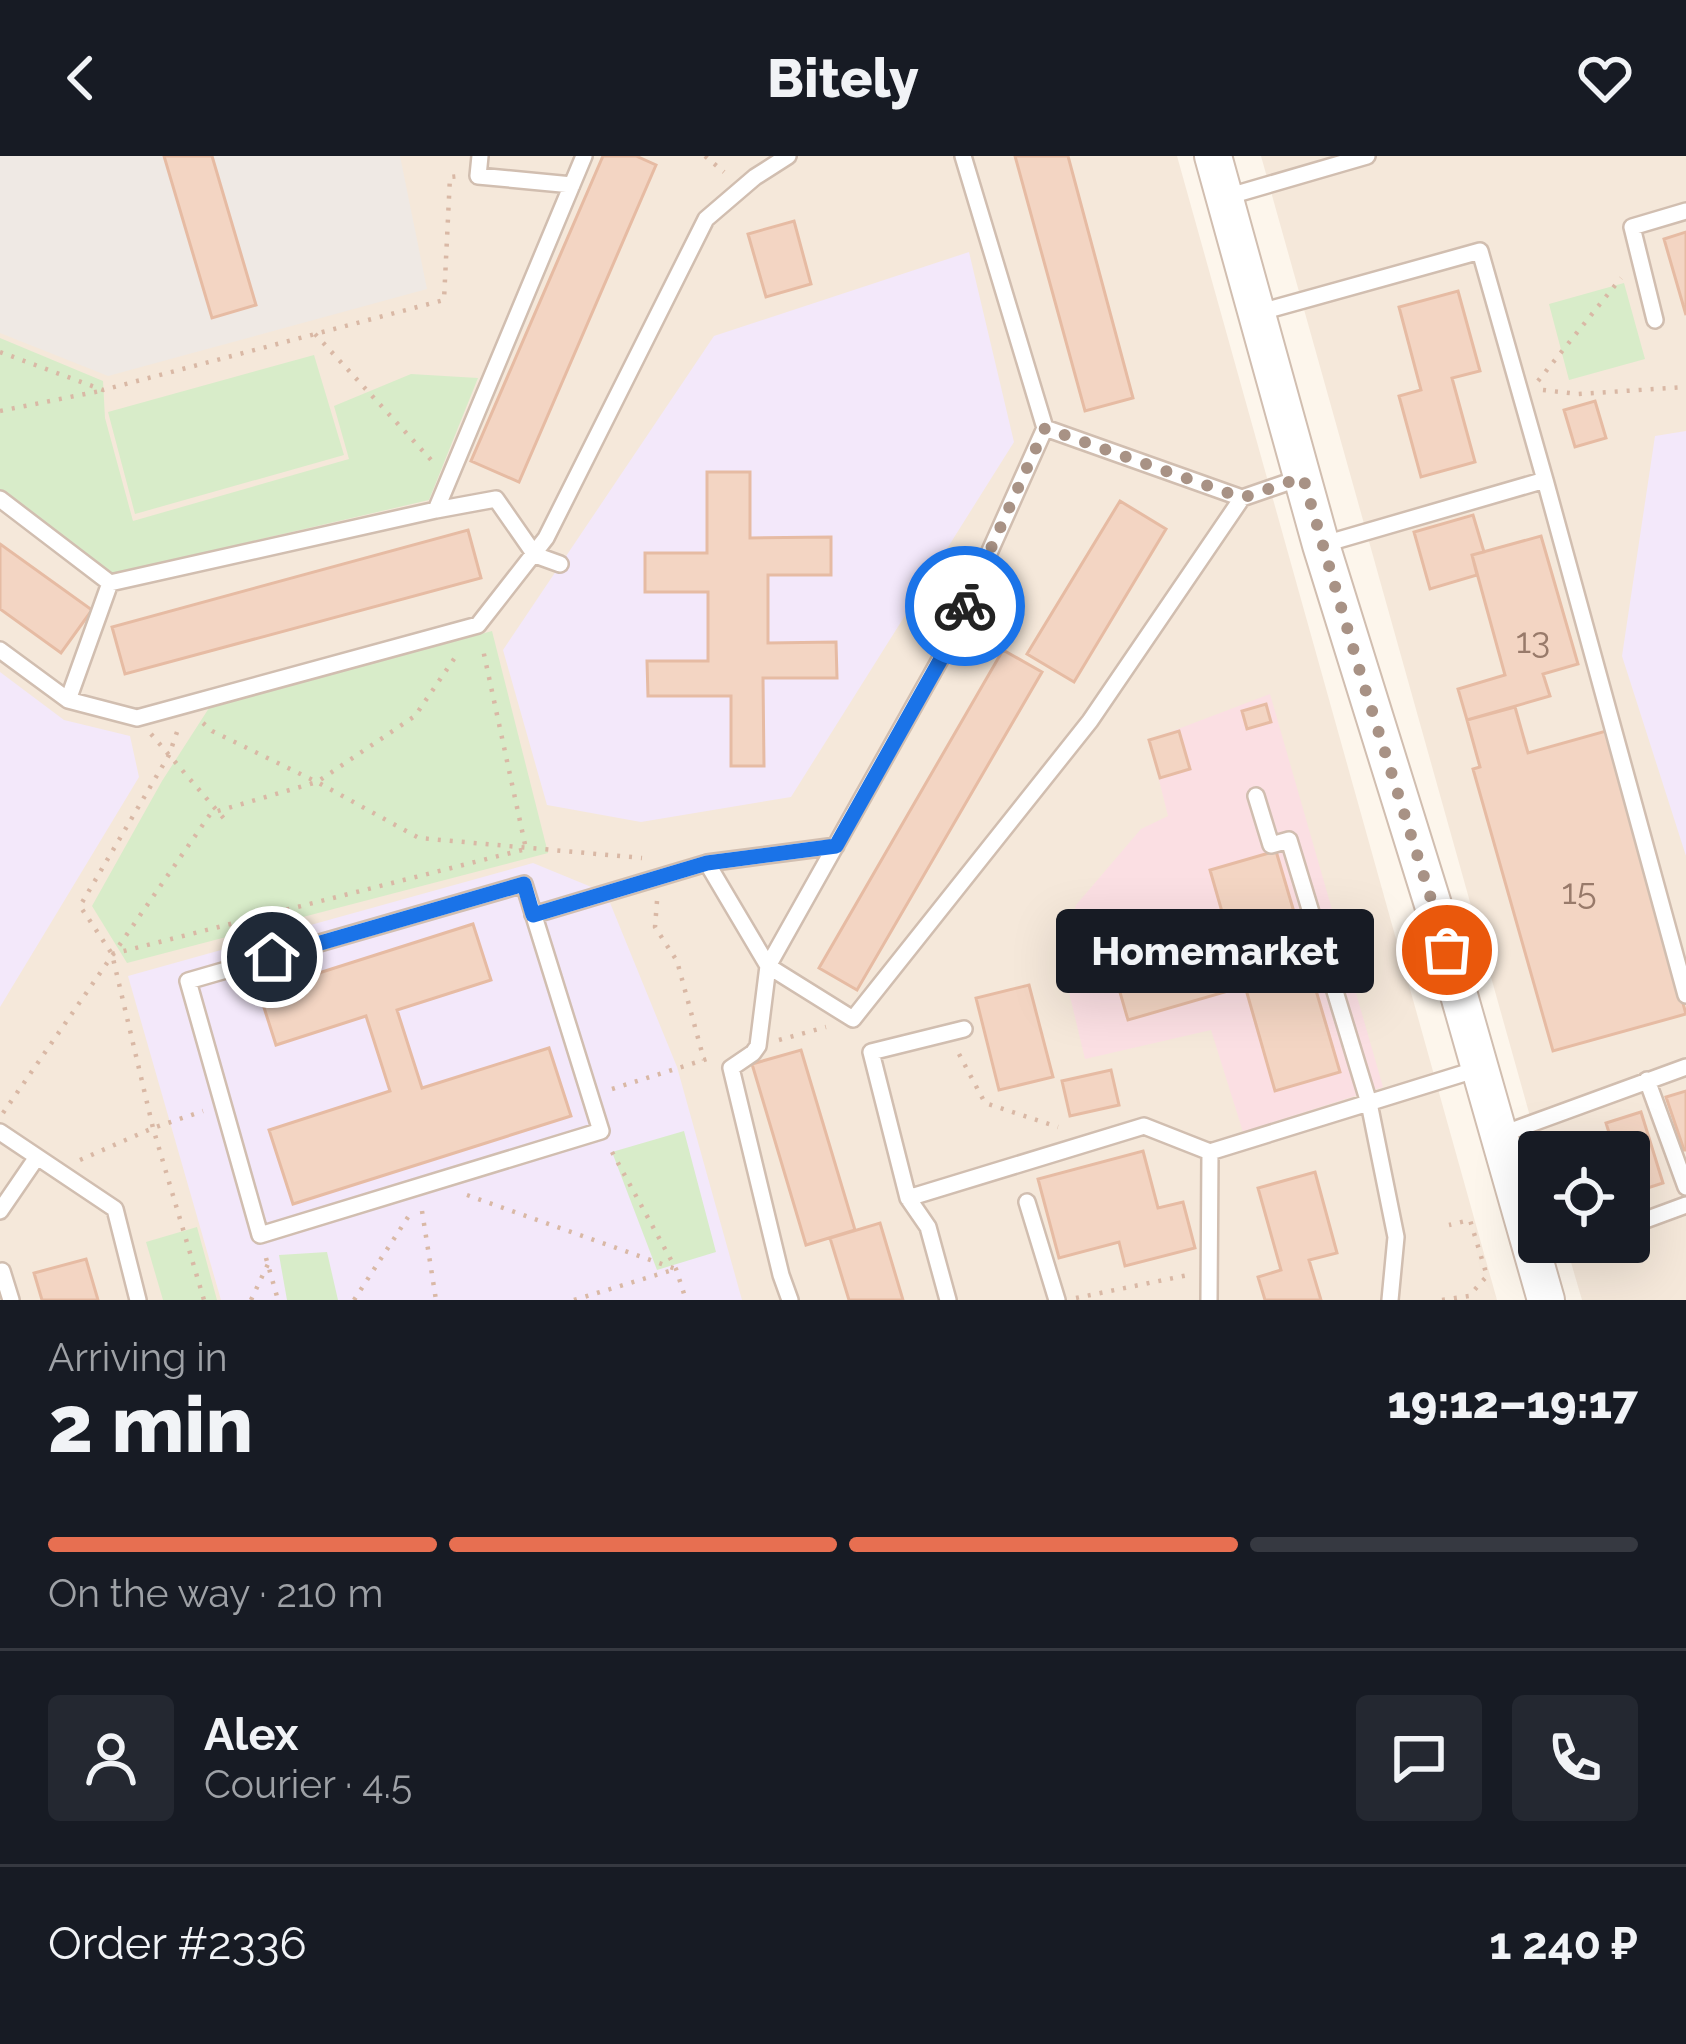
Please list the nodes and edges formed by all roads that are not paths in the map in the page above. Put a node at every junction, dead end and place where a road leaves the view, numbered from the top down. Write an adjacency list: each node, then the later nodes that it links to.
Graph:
1 (480, 156): 7 (lane)
2 (584, 156): 7 (lane)
3 (788, 156): 19 (lane)
4 (963, 156): 12 (lane)
5 (1213, 156): 8 (street)
6 (1367, 156): 8 (lane)
7 (572, 185): 17 (lane)
8 (1226, 197): 10 (street)
9 (1686, 212): 11 (lane)
10 (1257, 313): 13 (street); 14 (lane)
11 (1655, 320)
12 (1045, 428): 15 (lane); 25 (lane)
13 (1303, 477): 15 (lane); 18 (street)
14 (1545, 480): 18 (lane); 29 (lane)
15 (1242, 498): 28 (lane)
16 (0, 499): 21 (lane)
17 (436, 510): 19 (lane); 21 (lane)
18 (1321, 545): 32 (street)
19 (536, 554): 20 (lane); 23 (lane)
20 (560, 565)
21 (110, 583): 23 (lane)
22 (0, 650): 23 (lane)
23 (68, 700)
24 (1256, 796): 34 (lane)
25 (836, 846): 26 (lane); 28 (lane)
26 (707, 863): 27 (lane); 28 (lane)
27 (533, 915): 27 (lane)
28 (768, 966): 50 (lane)
29 (1686, 995)
30 (956, 1031): 40 (lane)
31 (1686, 1067): 33 (lane)
32 (1481, 1068): 34 (lane); 36 (street)
33 (1647, 1080): 36 (lane); 39 (lane)
34 (1369, 1103): 37 (lane); 54 (lane)
35 (0, 1132): 38 (lane)
36 (1500, 1136): 41 (street)
37 (1210, 1152): 40 (lane); 53 (lane)
38 (37, 1157): 44 (lane); 49 (lane)
39 (1686, 1187)
40 (908, 1198): 51 (lane)
41 (1518, 1201)
42 (1028, 1202): 52 (lane)
43 (1686, 1205): 45 (lane)
44 (0, 1211)
45 (1650, 1218)
46 (1535, 1263): 55 (street)
47 (2, 1271): 48 (lane)
48 (11, 1300)
49 (138, 1300)
50 (790, 1300)
51 (948, 1300)
52 (1060, 1300)
53 (1209, 1300)
54 (1390, 1300)
55 (1546, 1300)

